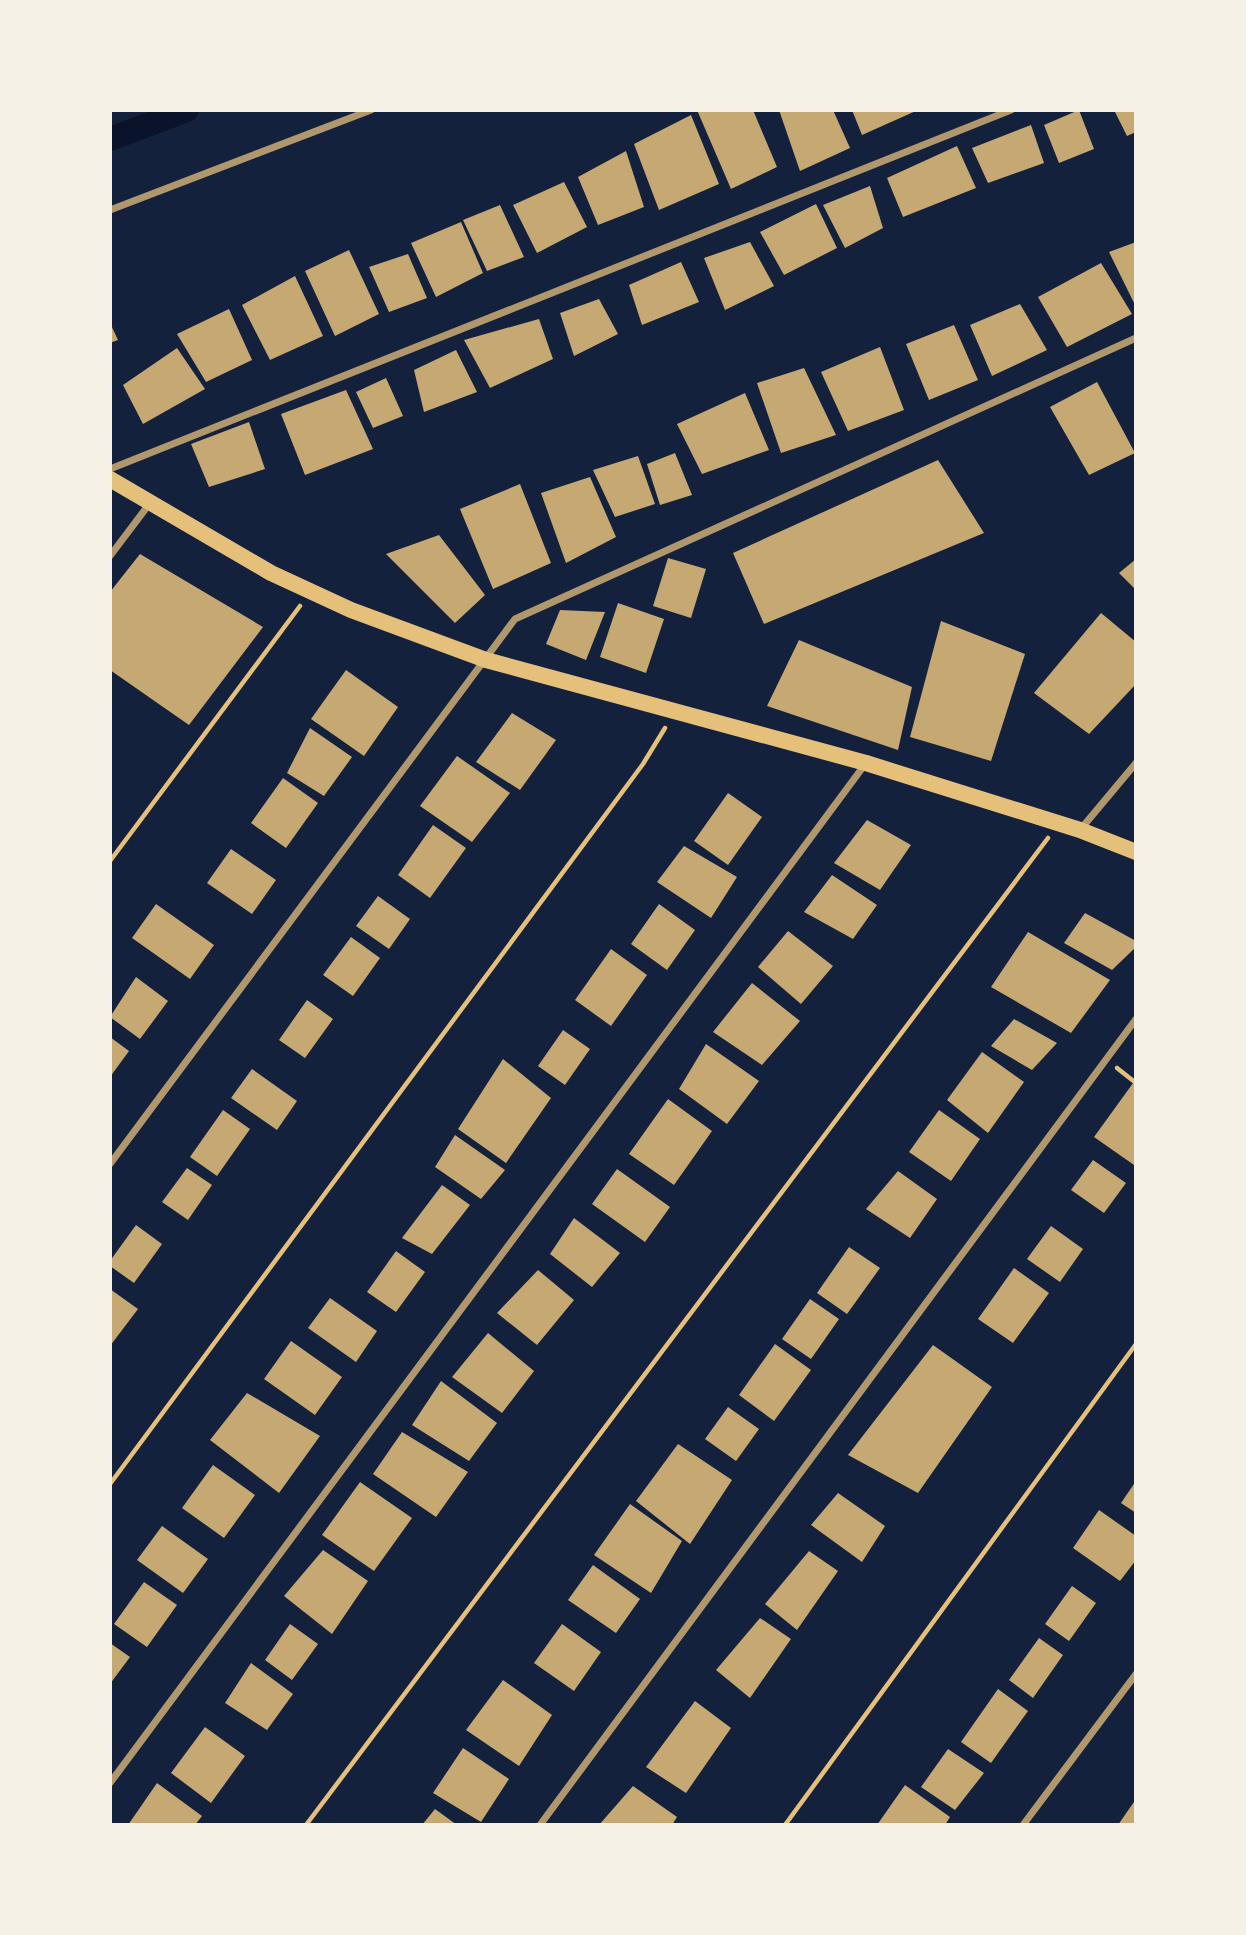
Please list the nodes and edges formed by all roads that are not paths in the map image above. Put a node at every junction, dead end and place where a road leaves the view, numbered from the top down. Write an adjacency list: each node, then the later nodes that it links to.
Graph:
1 (371, 110): 3 (street)
2 (1011, 110): 5 (street)
3 (110, 210)
4 (1136, 338): 9 (street)
5 (110, 469)
6 (110, 479): 7 (main road)
7 (150, 503): 8 (street); 9 (main road)
8 (110, 556)
9 (486, 660): 11 (main road); 15 (street)
10 (1136, 763): 12 (street)
11 (866, 764): 12 (main road); 17 (street)
12 (1080, 830): 13 (main road)
13 (1136, 852)
14 (1136, 1019): 18 (street)
15 (110, 1164)
16 (1136, 1674): 19 (street)
17 (110, 1783)
18 (540, 1825)
19 (1023, 1825)

